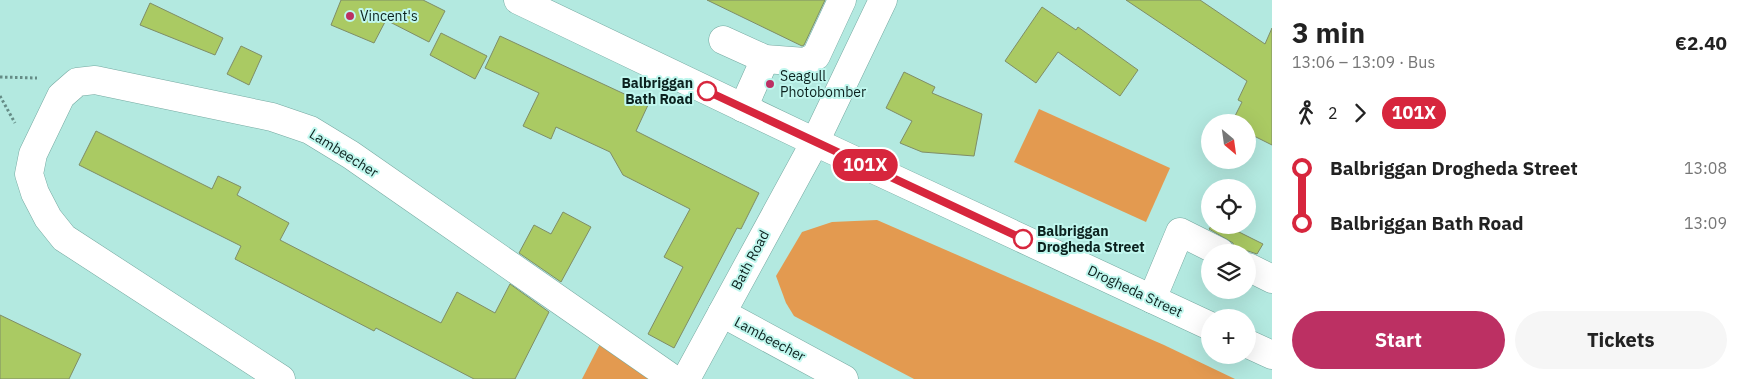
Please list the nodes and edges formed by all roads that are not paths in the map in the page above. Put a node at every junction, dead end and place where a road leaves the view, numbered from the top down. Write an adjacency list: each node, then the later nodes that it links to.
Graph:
1 (518, 0): 6 (street, Drogheda Street)
2 (842, 0): 5 (street)
3 (883, 0): 7 (street, Bath Road)
4 (723, 40): 5 (street)
5 (765, 60): 6 (street)
6 (743, 108): 7 (street, Drogheda Street)
7 (815, 142): 11 (street, Drogheda Street); 12 (street, Bath Road)
8 (1204, 244): 11 (street)
9 (1256, 271): 10 (street)
10 (1272, 279)
11 (1152, 299): 13 (street, Drogheda Street)
12 (722, 313): 18 (street, Bath Road); 19 (street, Lambeecher)
13 (1201, 322)
14 (1256, 348): 15 (street)
15 (1272, 355)
16 (281, 379): 17 (street, Lambeecher)
17 (673, 379)
18 (686, 379)
19 (844, 379)

